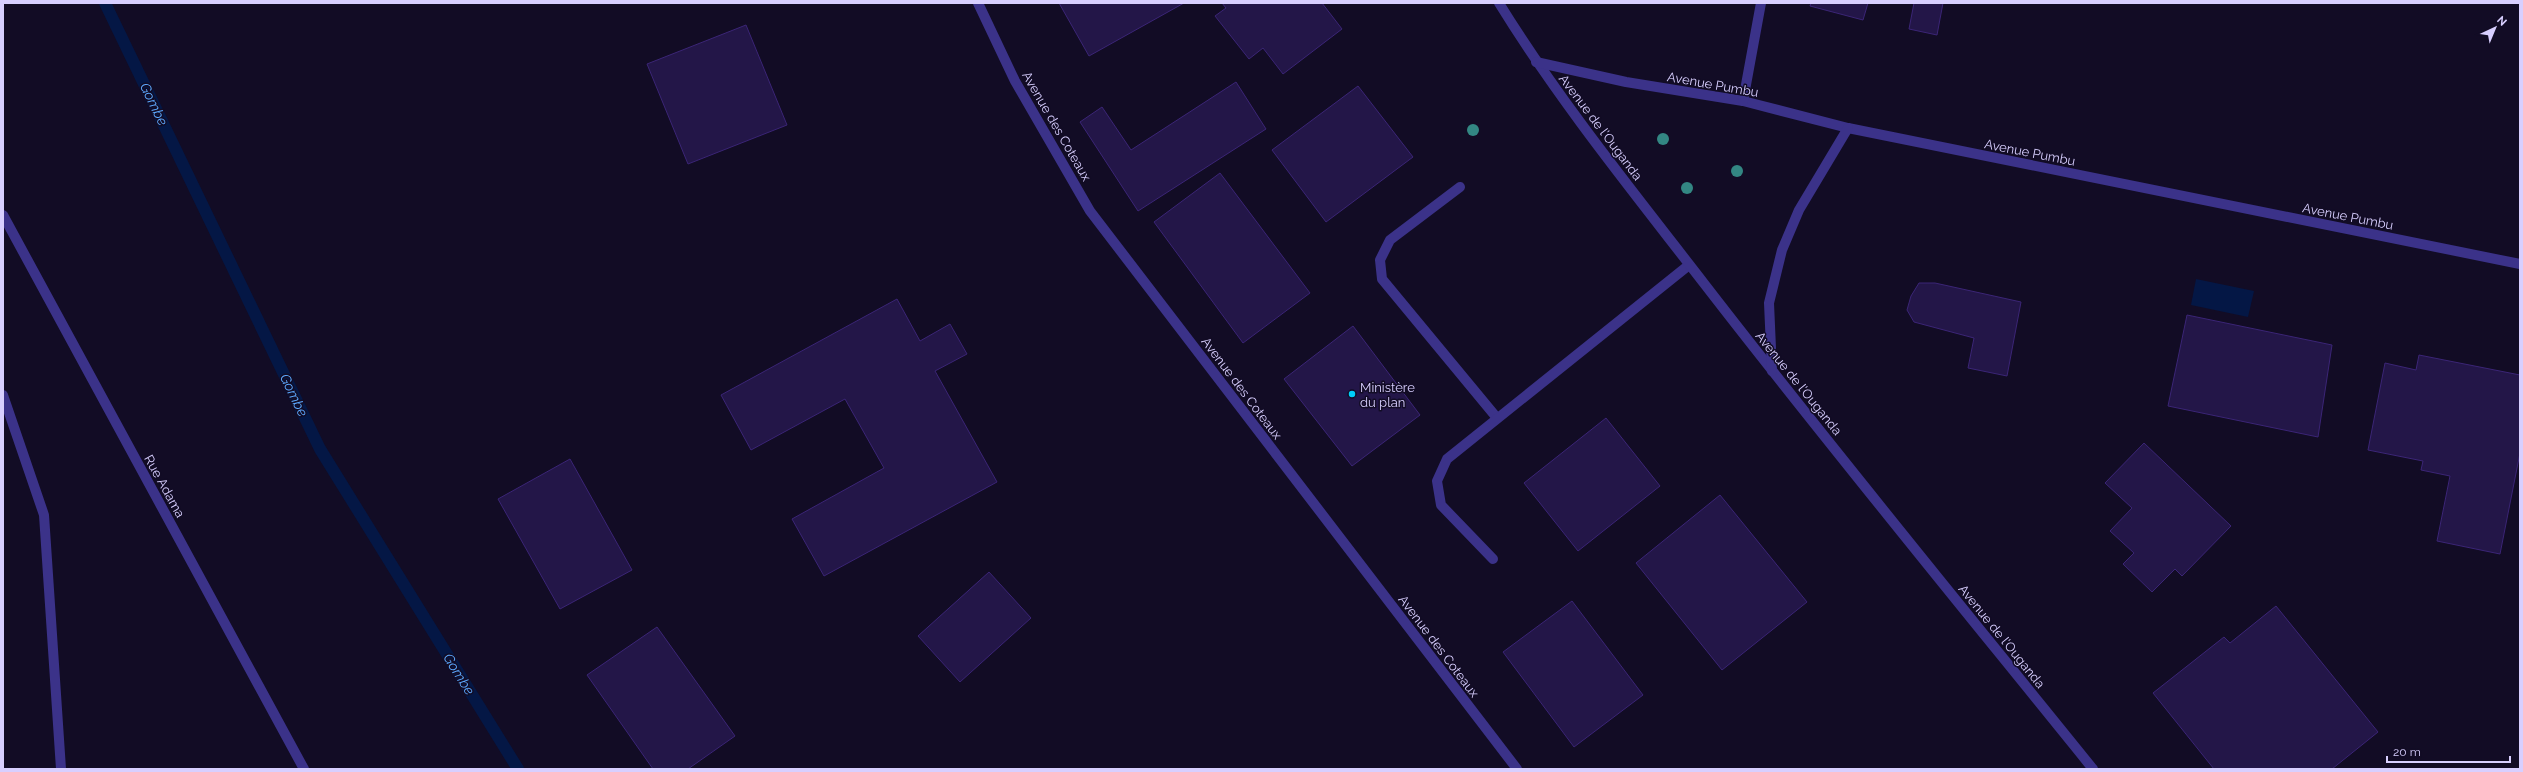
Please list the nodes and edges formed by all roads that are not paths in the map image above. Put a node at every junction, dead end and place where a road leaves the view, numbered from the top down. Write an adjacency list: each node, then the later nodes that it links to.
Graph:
1 (978, 3): 17 (street, Avenue des Coteaux)
2 (1499, 3): 4 (street, Avenue de l’Ouganda)
3 (1761, 3): 5 (street)
4 (1536, 62): 5 (street, Avenue Pumbu); 10 (street, Avenue de l’Ouganda)
5 (1743, 101): 6 (street, Avenue Pumbu)
6 (1848, 128): 9 (street, Avenue Pumbu); 11 (street)
7 (1460, 187): 13 (street)
8 (3, 215): 16 (street, Rue Adama)
9 (2520, 264)
10 (1690, 265): 11 (street, Avenue de l’Ouganda); 13 (street)
11 (1772, 371): 18 (street, Avenue de l’Ouganda)
12 (3, 395): 15 (street)
13 (1497, 418): 14 (street)
14 (1493, 559)
15 (61, 769)
16 (304, 769)
17 (1517, 769)
18 (2093, 769)

